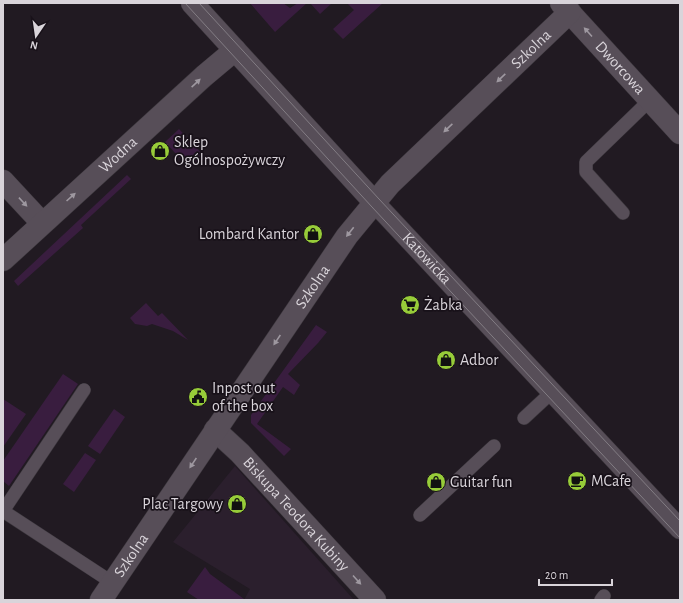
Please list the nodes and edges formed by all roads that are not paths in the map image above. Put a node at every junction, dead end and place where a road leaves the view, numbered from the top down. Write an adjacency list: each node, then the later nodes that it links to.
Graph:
1 (192, 3): 3 (street, Katowicka)
2 (565, 7): 4 (street, Dworcowa, one-way to 2); 7 (street, Szkolna, one-way to 7)
3 (235, 50): 7 (street, Katowicka); 9 (street, Wodna, one-way to 3)
4 (650, 100): 5 (street, Dworcowa); 8 (lane)
5 (680, 133)
6 (3, 181): 9 (street, one-way to 9)
7 (375, 203): 12 (street, Katowicka); 14 (street, Szkolna, one-way to 14)
8 (623, 213)
9 (42, 223): 10 (street, Wodna)
10 (3, 260)
11 (84, 390): 16 (lane)
12 (552, 392): 13 (lane); 18 (street, Katowicka)
13 (524, 418)
14 (215, 430): 19 (street, Szkolna, one-way to 19); 20 (street, Biskupa Teodora Kubiny, one-way to 20)
15 (494, 446): 17 (lane)
16 (3, 511): 19 (lane)
17 (420, 516)
18 (680, 529)
19 (107, 592)
20 (376, 600)

